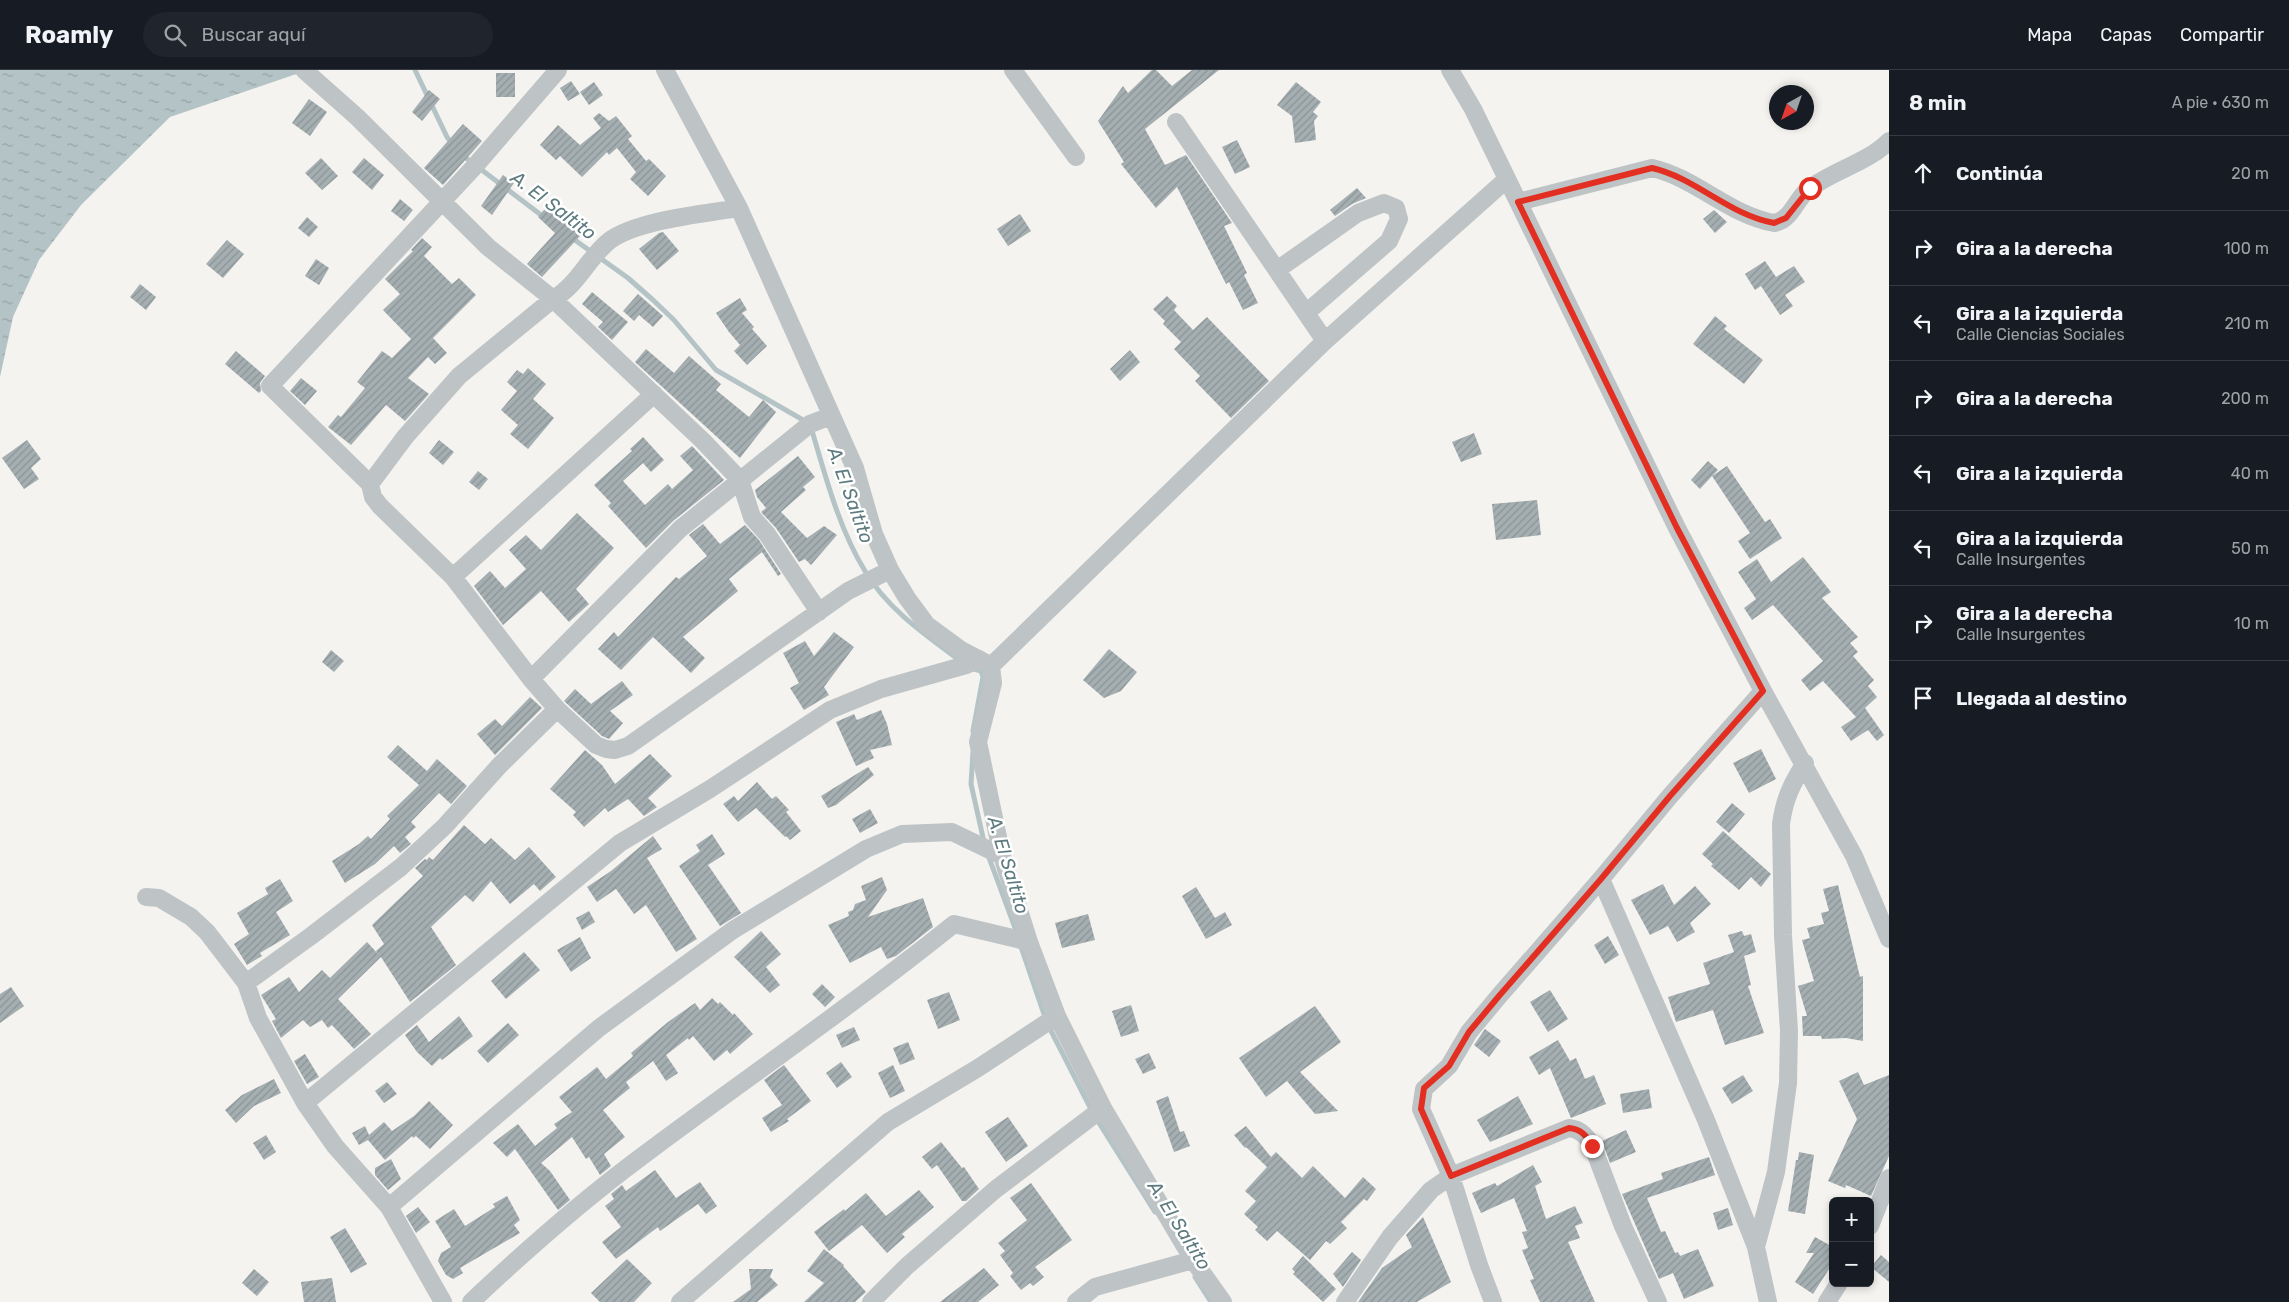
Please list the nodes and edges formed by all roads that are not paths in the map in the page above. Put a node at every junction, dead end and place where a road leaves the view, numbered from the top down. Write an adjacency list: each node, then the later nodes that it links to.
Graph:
1 (304, 70): 10 (street)
2 (558, 70): 10 (street)
3 (664, 70): 12 (street)
4 (1013, 70): 8 (street)
5 (1450, 70): 9 (street)
6 (1176, 122): 13 (street)
7 (1889, 141): 11 (street)
8 (1076, 157)
9 (1507, 179): 11 (street); 16 (street)
10 (442, 202): 14 (street); 20 (street)
11 (1518, 202): 26 (street)
12 (740, 208): 14 (street); 18 (street)
13 (1277, 270): 15 (street); 15 (street)
14 (553, 299): 17 (street); 20 (street)
15 (1306, 314): 16 (street)
16 (1325, 341): 24 (street)
17 (654, 394): 19 (street); 22 (street)
18 (830, 416): 19 (street); 21 (street)
19 (740, 480): 23 (street); 25 (street)
20 (370, 484): 22 (street)
21 (890, 570): 23 (street); 24 (street)
22 (453, 577): 25 (street)
23 (819, 612): 27 (street)
24 (985, 663): 29 (street); 36 (street)
25 (531, 679): 27 (street)
26 (1763, 691): 28 (street); 30 (street)
27 (557, 709): 34 (street)
28 (1805, 763): 32 (street); 42 (street)
29 (1002, 856): 33 (street); 40 (street)
30 (1601, 879): 38 (street); 42 (street)
31 (146, 897): 34 (street)
32 (1889, 939)
33 (1029, 942): 35 (street); 46 (street)
34 (246, 982): 36 (street)
35 (1057, 1016): 37 (street); 47 (street)
36 (306, 1103): 40 (street)
37 (1103, 1108): 43 (street); 48 (street)
38 (1451, 1176): 51 (street); 52 (street); 53 (street)
39 (1888, 1181): 41 (street)
40 (389, 1207): 45 (street)
41 (1874, 1216)
42 (1756, 1247): 54 (street)
43 (1193, 1260): 49 (street); 50 (street)
44 (1836, 1287): 55 (street)
45 (443, 1302)
46 (471, 1302)
47 (680, 1302)
48 (871, 1302)
49 (1076, 1302)
50 (1223, 1302)
51 (1346, 1302)
52 (1493, 1302)
53 (1658, 1302)
54 (1768, 1302)
55 (1827, 1302)

